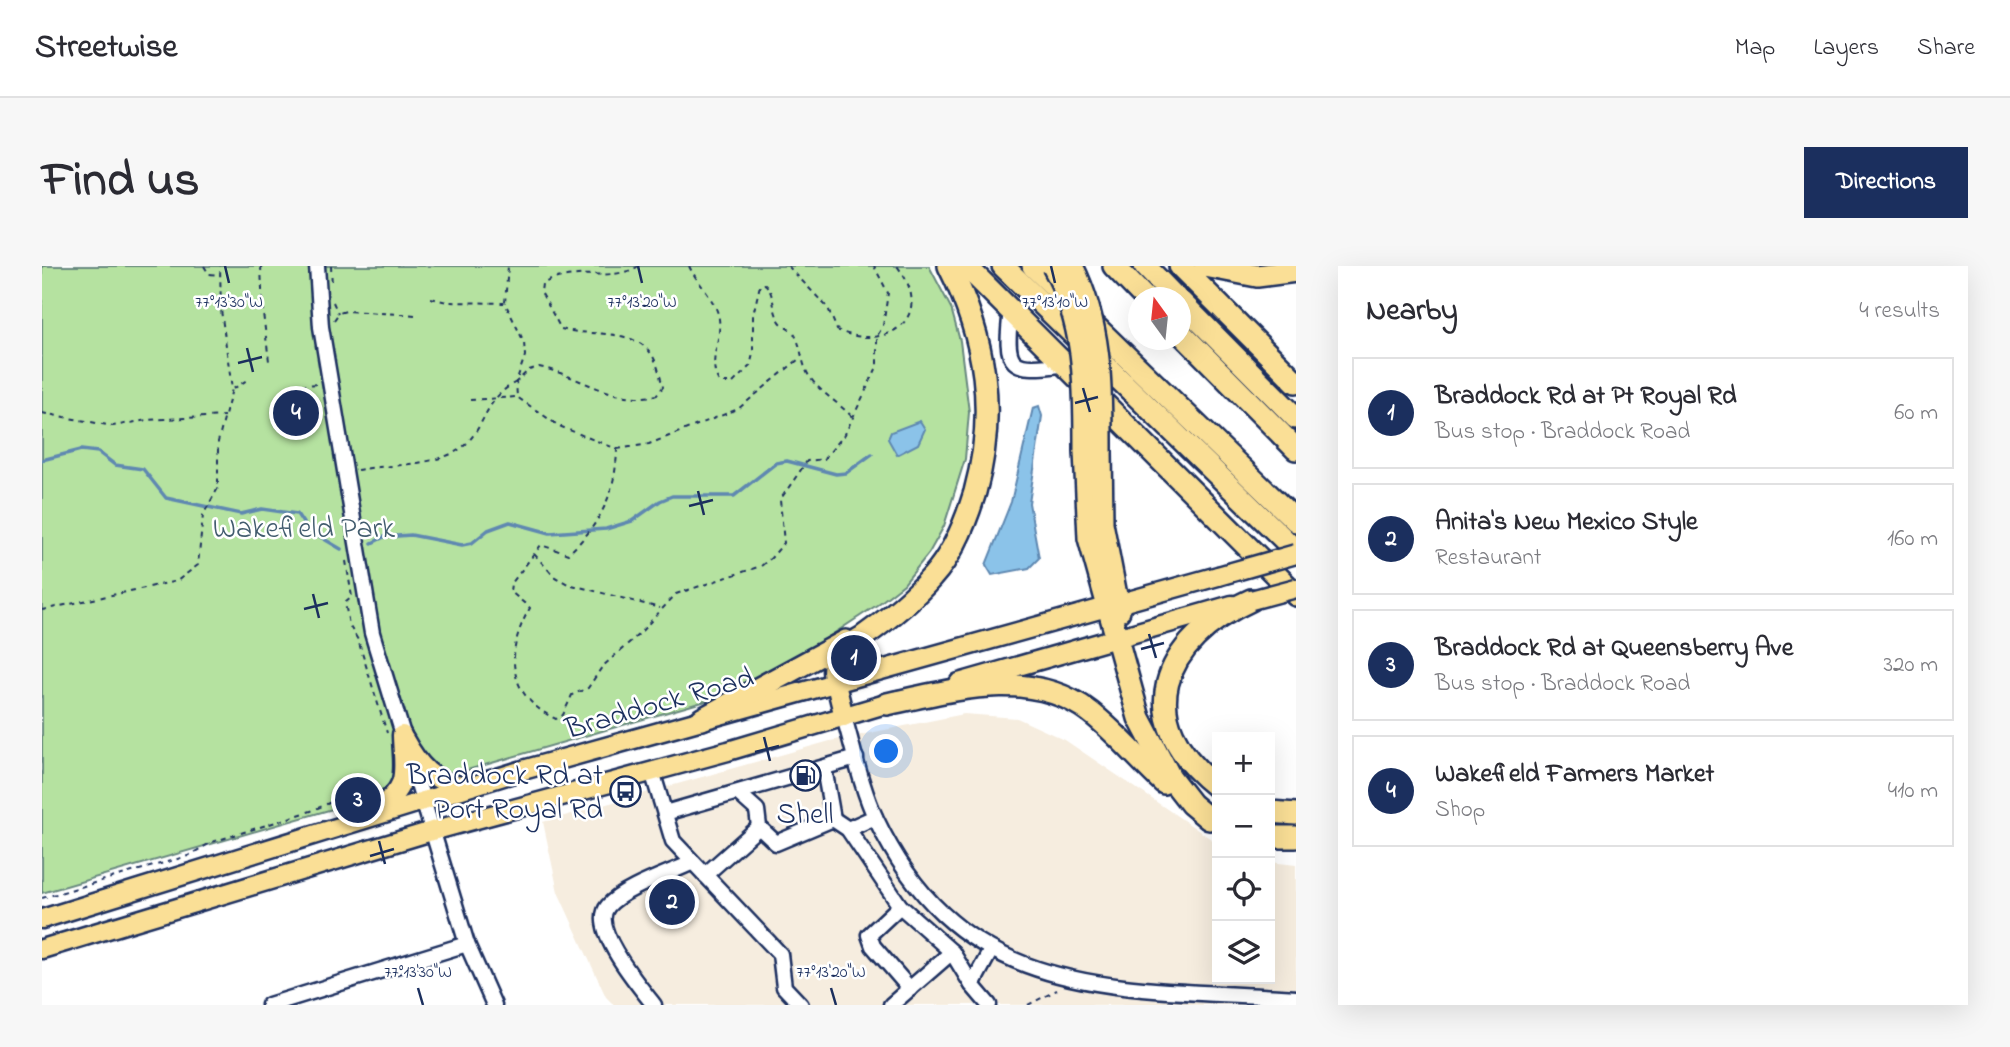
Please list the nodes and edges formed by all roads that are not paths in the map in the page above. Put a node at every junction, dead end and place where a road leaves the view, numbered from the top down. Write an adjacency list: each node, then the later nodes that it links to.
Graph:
1 (317, 266): 35 (street)
2 (948, 266): 29 (highway)
3 (966, 266): 15 (highway)
4 (1003, 266): 24 (highway)
5 (1033, 266): 23 (highway)
6 (1053, 266): 22 (highway, bridge)
7 (1072, 266): 22 (highway, bridge)
8 (1114, 266): 13 (highway)
9 (1144, 266): 14 (highway)
10 (1180, 266): 19 (highway)
11 (1205, 266): 12 (highway)
12 (1296, 271)
13 (1134, 287)
14 (1165, 287)
15 (1011, 310): 18 (highway); 18 (street)
16 (1191, 312): 20 (highway)
17 (1191, 343): 21 (highway)
18 (1066, 363): 26 (highway)
19 (1296, 382)
20 (1296, 418)
21 (1296, 449)
22 (1093, 451): 28 (highway)
23 (1296, 521)
24 (1296, 553): 28 (main road, Braddock Road, bridge)
25 (1296, 588): 27 (main road, bridge)
26 (1296, 595)
27 (1251, 600): 30 (main road); 39 (highway)
28 (1113, 604): 30 (highway); 31 (main road, Braddock Road)
29 (888, 618): 31 (highway); 34 (highway)
30 (1117, 637): 32 (main road); 48 (highway)
31 (835, 680): 33 (main road); 34 (main road, Braddock Road)
32 (887, 704): 33 (main road); 49 (highway)
33 (844, 717): 36 (street); 38 (main road)
34 (702, 719): 40 (main road, Braddock Road)
35 (395, 736): 40 (main road); 42 (street); 50 (main road)
36 (856, 758): 37 (street); 46 (street)
37 (824, 768): 41 (street); 47 (street)
38 (652, 771): 44 (street); 53 (main road)
39 (1212, 783)
40 (474, 785): 42 (main road, Braddock Road)
41 (738, 793): 44 (street); 51 (street)
42 (422, 801): 50 (main road, Braddock Road); 53 (street)
43 (1275, 812): 45 (highway)
44 (665, 813): 56 (street)
45 (1296, 814)
46 (875, 817): 52 (street); 62 (street)
47 (833, 818): 51 (street); 52 (street)
48 (1212, 820)
49 (1212, 820)
50 (347, 825): 59 (main road, Braddock Road)
51 (759, 827): 57 (street)
52 (848, 829): 58 (street)
53 (432, 831): 60 (street); 61 (main road)
54 (1275, 837): 55 (highway)
55 (1296, 837)
56 (691, 863): 57 (street); 70 (street)
57 (705, 875): 71 (street)
58 (900, 906): 63 (street); 65 (street)
59 (42, 919)
60 (467, 944): 68 (street); 69 (street)
61 (42, 949)
62 (991, 950): 64 (street); 67 (street)
63 (951, 952): 64 (street); 65 (street)
64 (972, 985): 73 (street)
65 (910, 989): 72 (street)
66 (1296, 998): 67 (street)
67 (1258, 1000)
68 (269, 1005)
69 (494, 1005)
70 (654, 1005)
71 (801, 1005)
72 (891, 1005)
73 (989, 1005)

